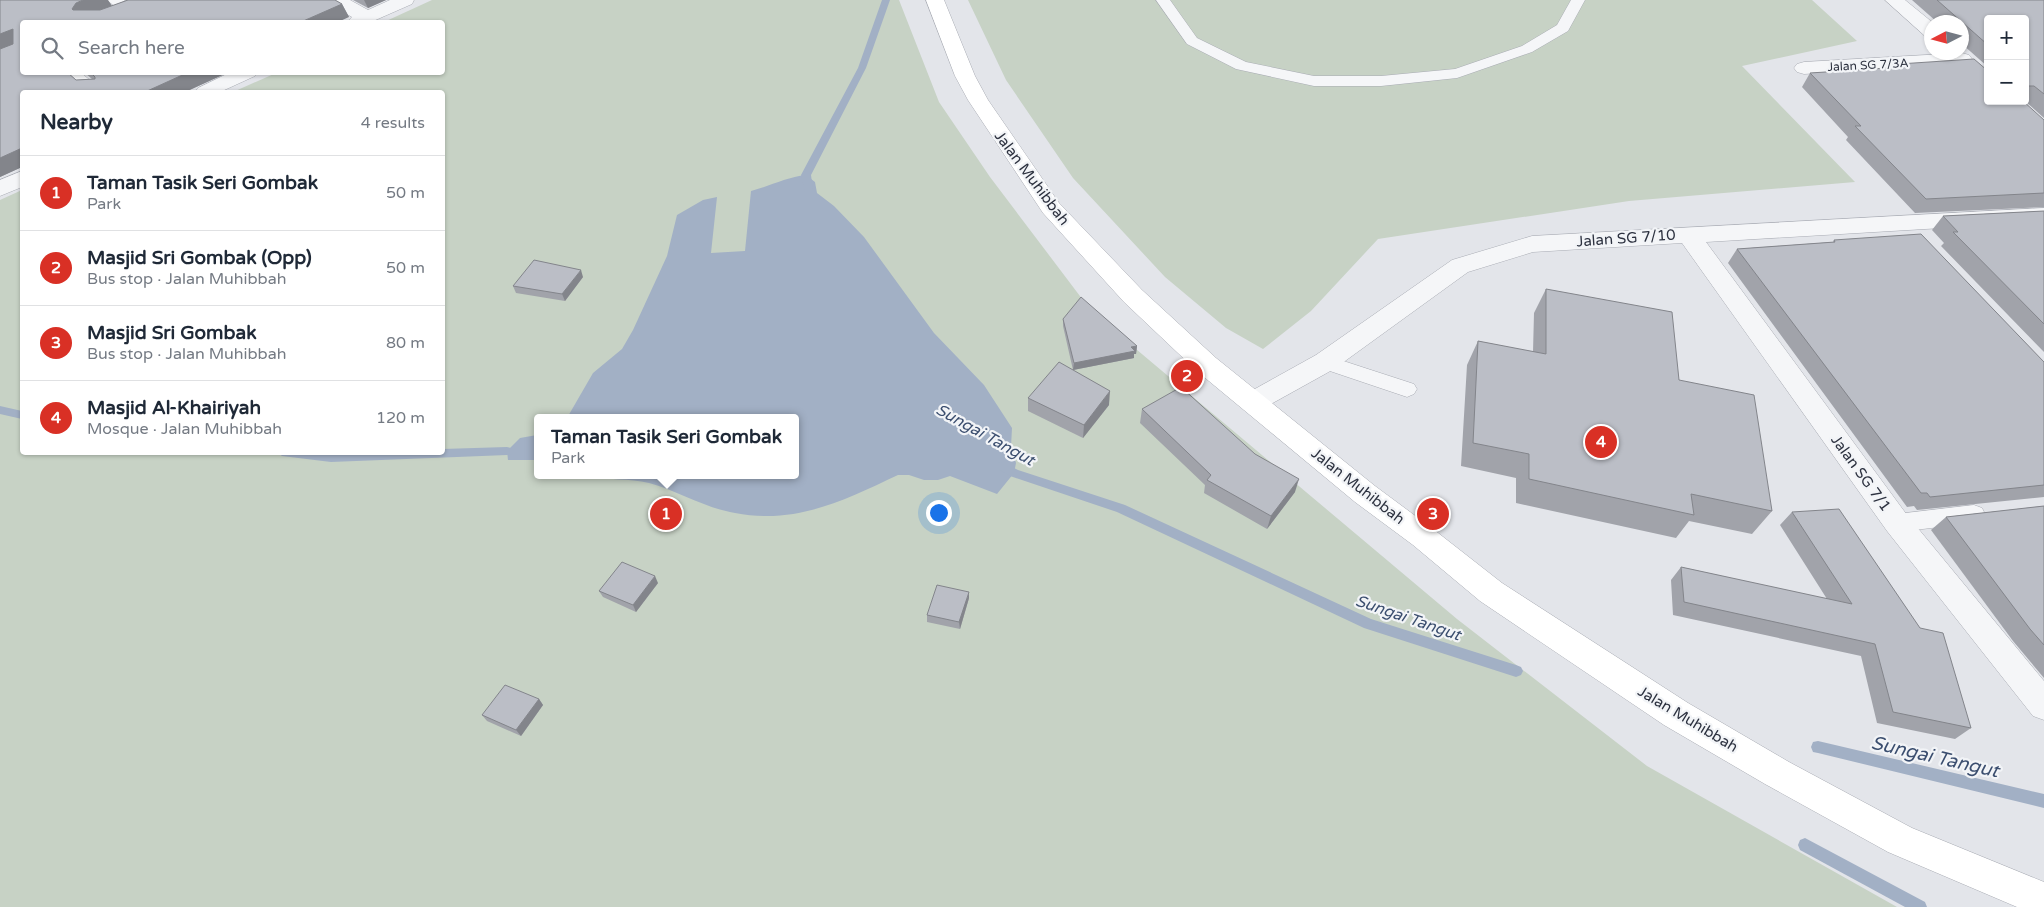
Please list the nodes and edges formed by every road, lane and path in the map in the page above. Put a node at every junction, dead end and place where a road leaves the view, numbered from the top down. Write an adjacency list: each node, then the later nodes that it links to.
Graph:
1 (336, 0): 7 (street)
2 (405, 0): 7 (street)
3 (935, 0): 23 (street, Jalan Muhibbah)
4 (1163, 0): 5 (lane)
5 (1578, 0)
6 (1894, 0): 8 (street)
7 (361, 20)
8 (1924, 25)
9 (1964, 60): 10 (street, Jalan SG 7/3A)
10 (1804, 68)
11 (74, 75): 13 (lane)
12 (242, 75): 14 (street)
13 (93, 90)
14 (209, 90)
15 (20, 179): 16 (street)
16 (0, 189)
17 (2044, 215): 18 (street, Jalan SG 7/10)
18 (1903, 224): 19 (street, Jalan SG 7/10); 20 (street)
19 (1688, 234): 21 (street, Jalan SG 7/10); 25 (street, Jalan SG 7/1)
20 (1923, 245)
21 (1324, 362): 22 (lane); 23 (street, Jalan SG 7/10)
22 (1407, 389)
23 (1253, 402): 27 (street, Jalan Muhibbah)
24 (1995, 512): 25 (lane)
25 (1897, 523): 26 (street, Jalan SG 7/1)
26 (2044, 705)
27 (2044, 900)

